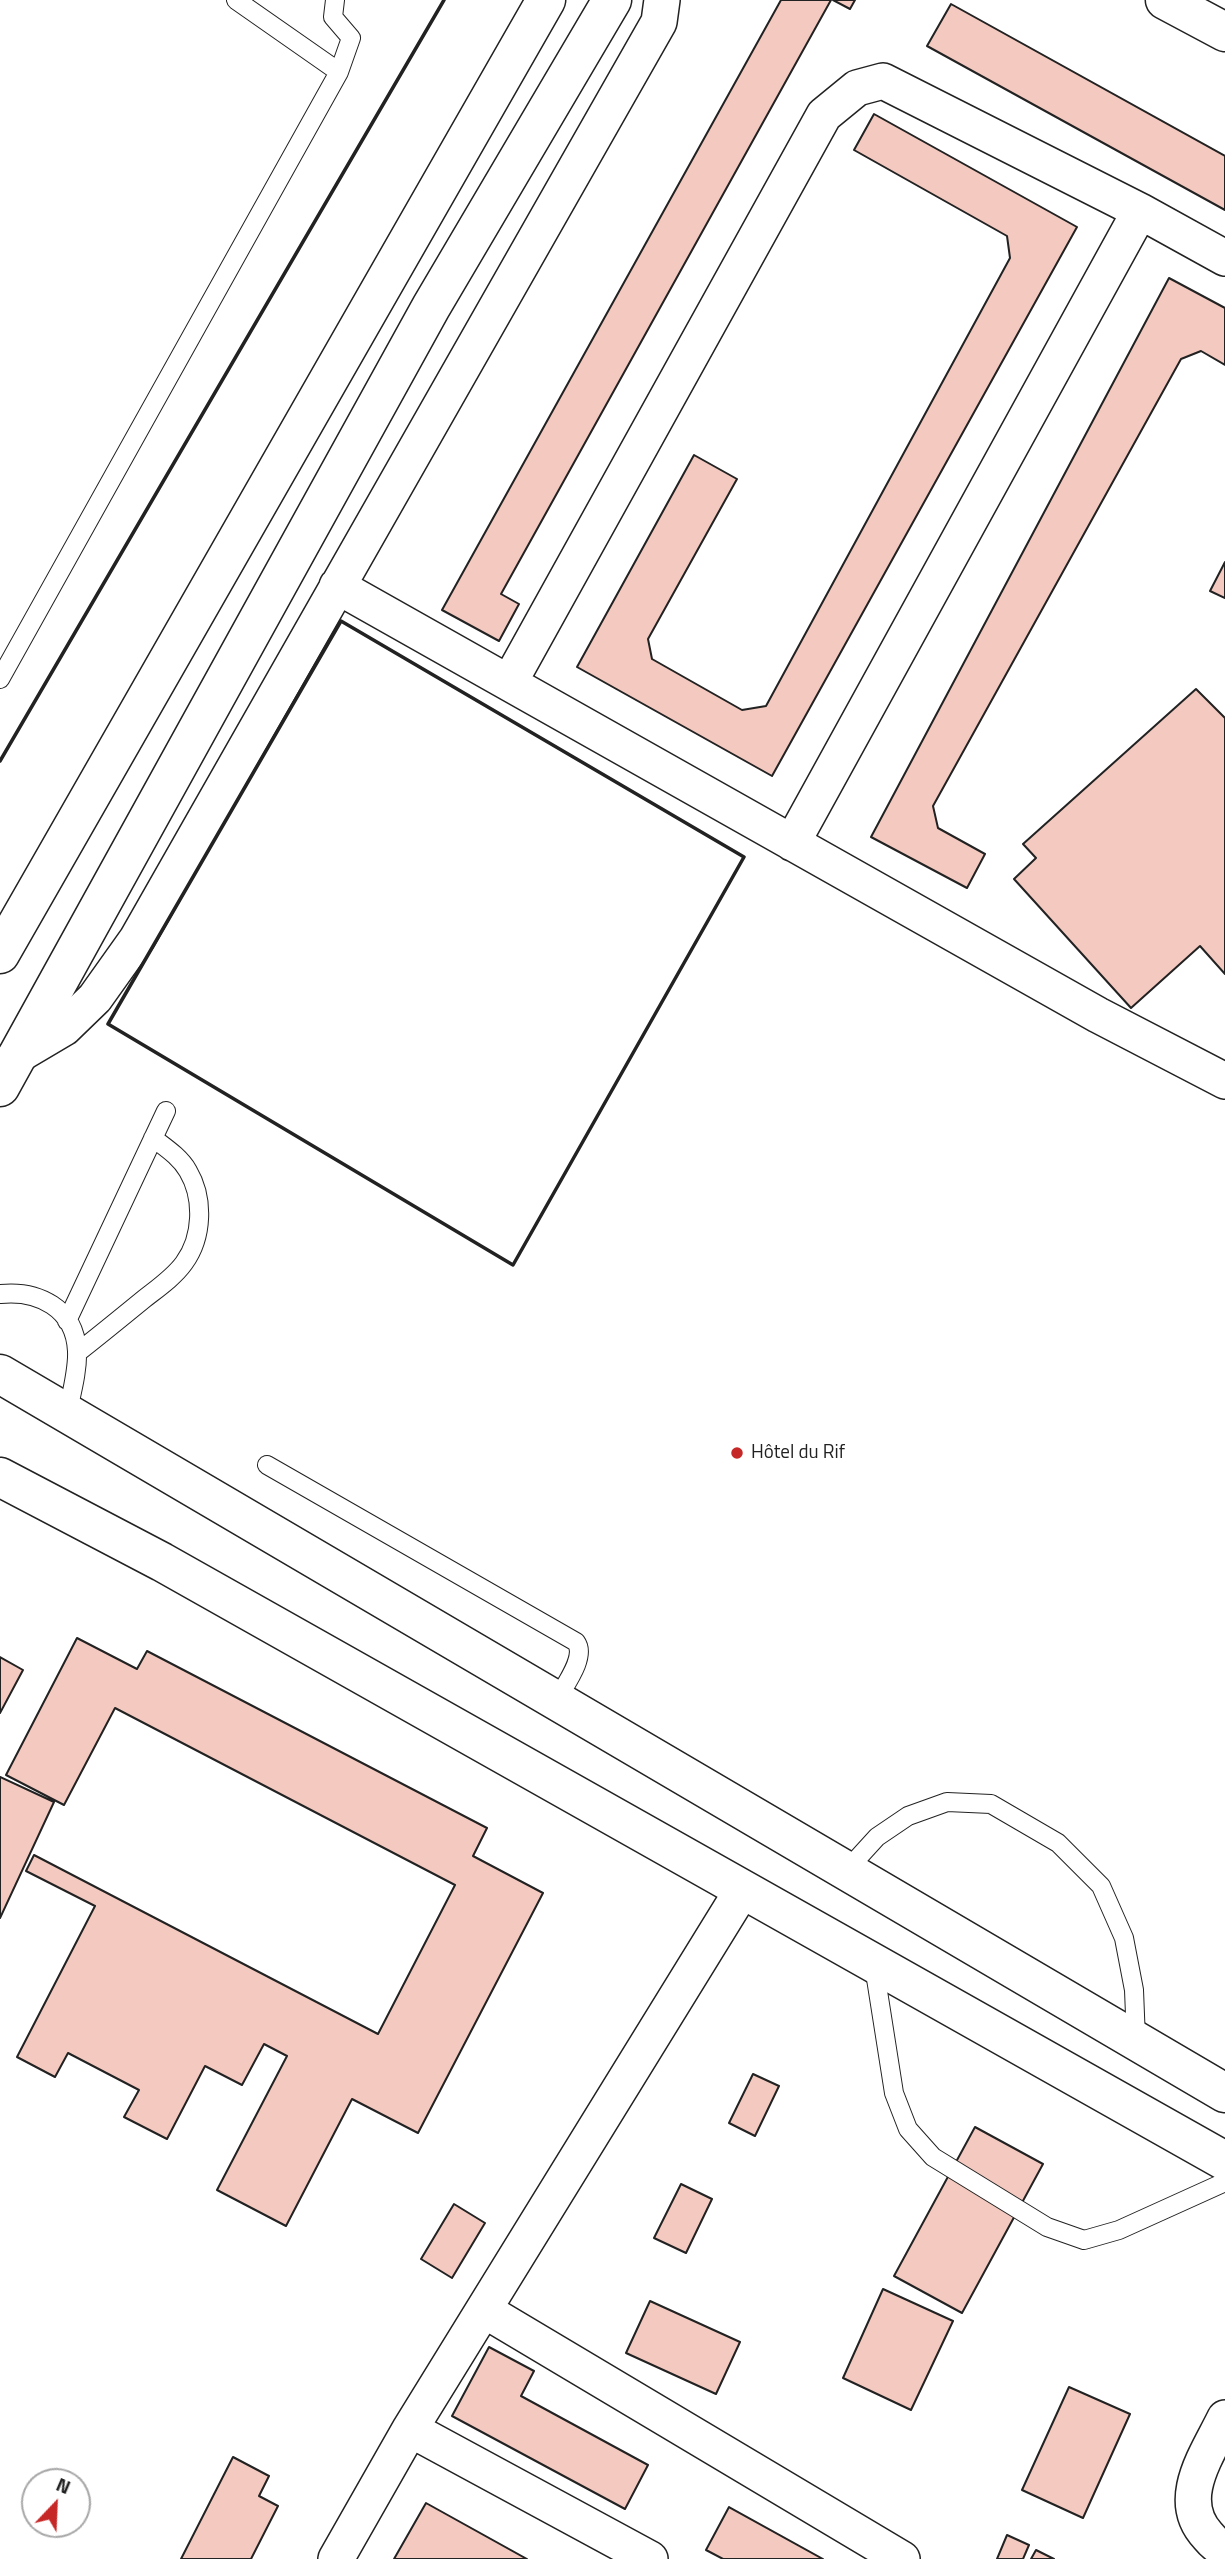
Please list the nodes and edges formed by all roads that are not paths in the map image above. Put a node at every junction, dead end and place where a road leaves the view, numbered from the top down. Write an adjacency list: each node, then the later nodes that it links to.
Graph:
1 (236, 0): 8 (lane)
2 (335, 0): 8 (lane)
3 (546, 0): 15 (main road)
4 (612, 0): 16 (main road)
5 (662, 0): 11 (street)
6 (1165, 0): 7 (main road)
7 (1225, 32)
8 (339, 72): 12 (lane)
9 (1140, 211): 10 (street); 13 (street); 14 (street)
10 (1225, 258)
11 (337, 586): 13 (street); 16 (street)
12 (0, 679)
13 (509, 683): 14 (street)
14 (792, 843): 17 (street)
15 (0, 954)
16 (7, 1072)
17 (1225, 1081)
18 (166, 1111): 19 (lane)
19 (153, 1138): 21 (lane); 22 (lane)
20 (0, 1294): 21 (lane)
21 (67, 1321): 22 (lane)
22 (77, 1353): 24 (lane)
23 (0, 1374): 24 (main road)
24 (67, 1415): 27 (main road)
25 (267, 1465): 27 (lane)
26 (0, 1477): 29 (main road)
27 (556, 1702): 28 (main road)
28 (846, 1871): 31 (main road); 31 (lane)
29 (743, 1889): 30 (main road); 35 (street)
30 (873, 1963): 33 (main road); 34 (lane)
31 (1136, 2040): 32 (main road)
32 (1225, 2093)
33 (1225, 2161)
34 (1225, 2182)
35 (484, 2310): 37 (street); 41 (street)
36 (1225, 2418): 38 (street)
37 (410, 2429): 39 (street); 40 (street)
38 (1225, 2550)
39 (336, 2559)
40 (650, 2559)
41 (902, 2559)

